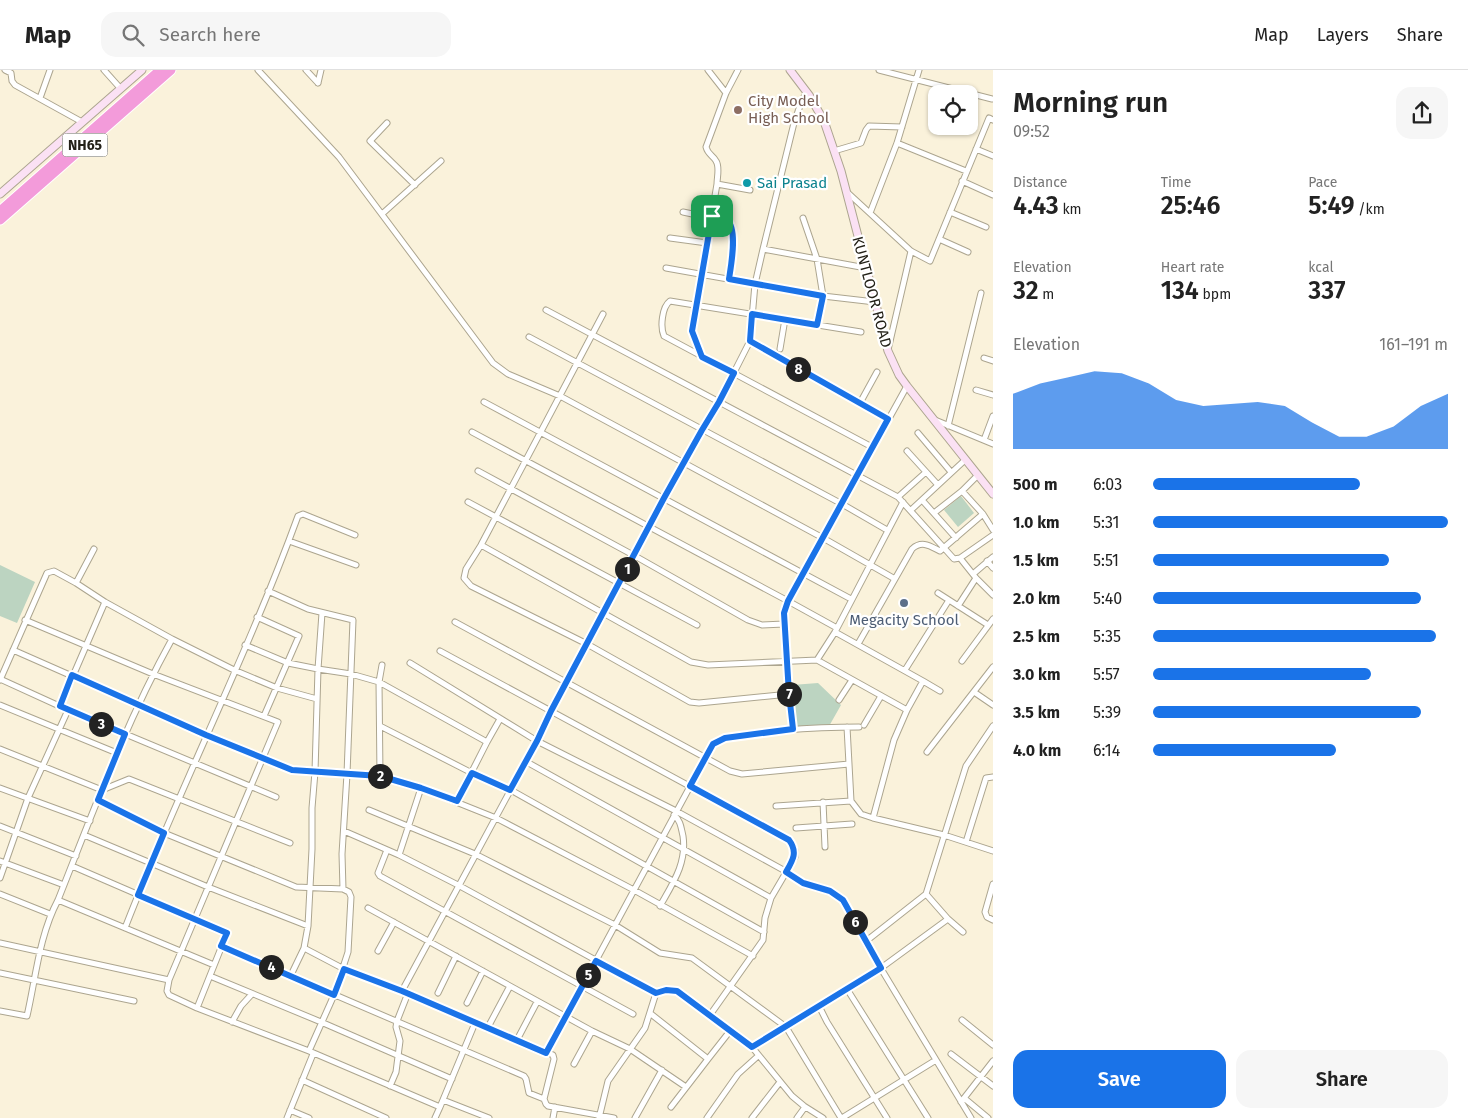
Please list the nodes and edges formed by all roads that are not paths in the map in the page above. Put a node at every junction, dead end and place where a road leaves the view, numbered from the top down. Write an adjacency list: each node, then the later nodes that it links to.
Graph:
1 (50, 70): 19 (street)
2 (104, 70): 16 (street)
3 (142, 70): 16 (street)
4 (160, 70): 38 (highway, NH65)
5 (171, 70): 45 (highway, NH65)
6 (258, 70): 42 (street)
7 (306, 70): 8 (street)
8 (321, 70)
9 (708, 70): 18 (street)
10 (738, 70): 18 (street)
11 (790, 70): 17 (street, KUNTLOOR ROAD)
12 (878, 70): 15 (street)
13 (919, 70): 15 (street)
14 (9, 71): 19 (street)
15 (916, 80): 20 (street); 24 (street)
16 (121, 89): 22 (street)
17 (807, 92): 27 (street, KUNTLOOR ROAD); 50 (street)
18 (726, 93): 32 (street)
19 (40, 98): 22 (street)
20 (992, 99)
21 (993, 120): 26 (street)
22 (82, 122): 36 (street)
23 (387, 123): 33 (street)
24 (902, 127): 25 (street); 27 (street)
25 (897, 143): 30 (street); 40 (street)
26 (976, 149): 28 (street); 30 (street)
27 (834, 151): 35 (street, KUNTLOOR ROAD)
28 (993, 156)
29 (441, 162): 33 (street)
30 (966, 171): 31 (street)
31 (962, 181): 37 (street); 41 (street)
32 (717, 184): 34 (street); 43 (street)
33 (415, 185): 42 (street)
34 (750, 190)
35 (845, 191): 40 (street); 55 (street, KUNTLOOR ROAD)
36 (0, 194)
37 (993, 195)
38 (0, 211)
39 (683, 212): 43 (street)
40 (870, 212): 51 (street)
41 (950, 212): 46 (street); 48 (street)
42 (382, 214): 83 (street)
43 (711, 217): 49 (street); 57 (street)
44 (803, 218): 53 (street)
45 (0, 220)
46 (986, 227)
47 (670, 238): 49 (street)
48 (939, 239): 51 (street); 52 (street)
49 (707, 243): 56 (street)
50 (763, 249): 53 (street); 58 (street)
51 (911, 251): 73 (street)
52 (968, 252)
53 (816, 259): 55 (street); 60 (street)
54 (666, 268): 56 (street)
55 (866, 268): 61 (street, KUNTLOOR ROAD)
56 (702, 275): 57 (street); 62 (street)
57 (729, 279): 58 (street)
58 (755, 284): 60 (street); 65 (street)
59 (981, 293): 90 (street)
60 (823, 296): 61 (street); 67 (street)
61 (875, 302): 73 (street, KUNTLOOR ROAD)
62 (696, 306): 65 (street); 74 (street); 74 (street)
63 (546, 310): 69 (street)
64 (603, 314): 69 (street)
65 (752, 314): 66 (street); 71 (street)
66 (785, 320): 67 (street); 72 (street)
67 (817, 325): 68 (street)
68 (861, 332)
69 (592, 334): 77 (street); 85 (street)
70 (529, 337): 77 (street)
71 (750, 341): 79 (street); 86 (street)
72 (780, 349)
73 (888, 351): 80 (street, KUNTLOOR ROAD)
74 (702, 357): 79 (street)
75 (984, 358): 76 (street)
76 (993, 361)
77 (577, 364): 83 (street); 91 (street)
78 (877, 372): 86 (street)
79 (734, 373): 85 (street); 97 (street)
80 (907, 386): 88 (street); 89 (street, KUNTLOOR ROAD)
81 (976, 390): 82 (street)
82 (993, 395)
83 (560, 396): 93 (street); 101 (street)
84 (484, 402): 93 (street)
85 (719, 402): 91 (street); 105 (street)
86 (860, 404): 88 (street)
87 (993, 416): 95 (street)
88 (888, 419): 97 (street)
89 (935, 420): 90 (street); 100 (street, KUNTLOOR ROAD)
90 (948, 426): 95 (street)
91 (702, 430): 101 (street); 116 (street)
92 (472, 432): 99 (street)
93 (541, 432): 99 (street); 112 (street)
94 (918, 433): 104 (street)
95 (984, 440): 96 (street)
96 (993, 444)
97 (872, 447): 105 (street)
98 (907, 450): 103 (street)
99 (526, 460): 108 (street); 121 (street)
100 (965, 460): 104 (street); 106 (street, KUNTLOOR ROAD)
101 (684, 463): 112 (street); 126 (street)
102 (478, 471): 108 (street)
103 (926, 472): 107 (street); 111 (street)
104 (951, 472): 107 (street)
105 (857, 475): 111 (street); 116 (street)
106 (978, 475): 109 (street); 110 (street, KUNTLOOR ROAD)
107 (938, 485): 113 (street)
108 (510, 490): 120 (street); 132 (street)
109 (962, 491): 118 (street); 119 (street)
110 (993, 494)
111 (898, 497): 115 (street)
112 (664, 498): 121 (street); 139 (street)
113 (922, 500): 117 (street); 118 (street)
114 (468, 502): 120 (street)
115 (902, 502): 117 (street); 122 (street)
116 (842, 504): 122 (street); 126 (street)
117 (911, 510): 130 (street)
118 (934, 513): 127 (street)
119 (983, 514): 123 (street); 127 (street)
120 (496, 517): 129 (street); 143 (street)
121 (650, 526): 132 (street); 149 (street)
122 (887, 530): 136 (street)
123 (993, 530)
124 (355, 535): 128 (street)
125 (993, 535): 134 (street)
126 (823, 538): 136 (street); 139 (street)
127 (956, 538): 130 (street)
128 (289, 541): 137 (street); 144 (street)
129 (481, 546): 153 (street); 164 (street)
130 (944, 548): 134 (street); 141 (street)
131 (94, 549): 142 (street)
132 (635, 556): 143 (street); 158 (street)
133 (993, 557): 135 (street)
134 (960, 558): 140 (street)
135 (987, 561): 138 (street); 140 (street)
136 (869, 564): 141 (street); 147 (street)
137 (356, 565)
138 (993, 568)
139 (803, 573): 147 (street); 149 (street)
140 (975, 576): 146 (street); 151 (street)
141 (895, 579): 165 (street)
142 (76, 583): 150 (street); 156 (street)
143 (619, 583): 153 (street); 159 (street)
144 (268, 591): 152 (street); 154 (street)
145 (938, 593): 148 (street)
146 (993, 595)
147 (851, 599): 161 (street)
148 (949, 600): 151 (street); 178 (street)
149 (788, 601): 158 (street); 161 (street)
150 (105, 602): 162 (street); 163 (street)
151 (958, 606): 160 (street)
152 (322, 613): 176 (street); 180 (street)
153 (604, 613): 164 (street); 169 (street)
154 (257, 617): 166 (street); 172 (street)
155 (993, 619): 160 (street)
156 (25, 620): 163 (street); 167 (street)
157 (455, 622): 185 (street)
158 (784, 624): 169 (street)
159 (697, 625)
160 (988, 626): 171 (street)
161 (836, 630): 165 (street); 170 (street)
162 (172, 639): 177 (street); 179 (street)
163 (86, 644): 179 (street); 181 (street)
164 (586, 644): 185 (street); 190 (street)
165 (858, 644): 178 (street)
166 (245, 645): 172 (street); 177 (street)
167 (13, 650): 181 (street); 182 (street)
168 (440, 651): 201 (street)
169 (788, 660): 170 (street); 190 (street)
170 (817, 660): 183 (street)
171 (962, 661)
172 (288, 663): 176 (street); 187 (street)
173 (410, 663): 203 (street)
174 (382, 665): 184 (street)
175 (993, 667): 189 (street)
176 (318, 669): 180 (street); 193 (street)
177 (234, 670): 187 (street); 192 (street)
178 (905, 670): 186 (street)
179 (153, 674): 192 (street); 195 (street)
180 (352, 674): 184 (street); 224 (street)
181 (72, 675): 195 (street); 198 (street)
182 (0, 679): 198 (street)
183 (852, 680): 191 (street); 194 (street)
184 (379, 682): 204 (street); 212 (street)
185 (566, 682): 201 (street); 217 (street)
186 (923, 682): 188 (street); 200 (street)
187 (277, 688): 193 (street); 202 (street)
188 (940, 691)
189 (974, 692): 197 (street); 215 (street)
190 (789, 694): 208 (street)
191 (882, 696): 200 (street); 206 (street)
192 (222, 699): 202 (street); 210 (street)
193 (317, 699): 222 (street)
194 (840, 700)
195 (138, 704): 209 (street); 210 (street)
196 (0, 705): 207 (street)
197 (993, 705)
198 (60, 706): 199 (street)
199 (68, 710): 207 (street); 209 (street)
200 (907, 710): 244 (street)
201 (551, 711): 211 (street); 227 (street)
202 (264, 716): 216 (street)
203 (500, 719): 211 (street); 212 (street)
204 (380, 726): 223 (street); 225 (street)
205 (993, 726): 256 (street)
206 (847, 727): 208 (street); 220 (street)
207 (59, 729): 214 (street); 221 (street)
208 (793, 729): 217 (street)
209 (125, 734): 214 (street); 219 (street)
210 (206, 735): 216 (street); 219 (street)
211 (537, 741): 218 (street); 242 (street)
212 (487, 742): 223 (street)
213 (0, 749): 221 (street)
214 (117, 752): 231 (street)
215 (927, 752)
216 (263, 757): 222 (street); 228 (street)
217 (705, 757): 220 (street); 227 (street)
218 (524, 761): 232 (street); 257 (street)
219 (195, 763): 228 (street); 235 (street)
220 (849, 764): 238 (street)
221 (43, 766): 231 (street); 234 (street)
222 (315, 772): 224 (street); 279 (street)
223 (472, 773): 232 (street); 237 (street)
224 (347, 774): 225 (street); 252 (street)
225 (380, 776): 230 (street)
226 (993, 777): 258 (street)
227 (690, 786): 242 (street); 272 (street)
228 (250, 787): 233 (street); 246 (street)
229 (0, 788): 234 (street)
230 (421, 788): 237 (street); 249 (street)
231 (102, 790): 235 (street); 236 (street)
232 (510, 790): 243 (street); 270 (street)
233 (276, 797)
234 (28, 798): 245 (street); 253 (street)
235 (179, 799): 246 (street); 254 (street)
236 (98, 800): 245 (street); 254 (street)
237 (457, 801): 243 (street)
238 (851, 801): 239 (street); 244 (street)
239 (824, 802): 240 (street); 250 (street)
240 (776, 806)
241 (368, 810): 249 (street)
242 (675, 813): 257 (street); 261 (street); 272 (street)
243 (496, 818): 264 (street); 281 (street)
244 (873, 818): 256 (street)
245 (90, 820): 255 (street)
246 (236, 821): 259 (street); 267 (street)
247 (852, 824): 250 (street)
248 (0, 826): 253 (street)
249 (408, 826): 264 (street); 265 (street)
250 (824, 826): 251 (street); 260 (street)
251 (796, 828)
252 (344, 831): 262 (street); 280 (street)
253 (16, 832): 266 (street); 268 (street)
254 (164, 833): 267 (street); 269 (street)
255 (84, 835): 266 (street); 269 (street)
256 (944, 835): 258 (street); 283 (street)
257 (662, 837): 261 (street); 270 (street)
258 (966, 842): 263 (street)
259 (290, 843)
260 (824, 847)
261 (684, 849): 274 (street); 285 (street)
262 (387, 850): 265 (street); 289 (street)
263 (993, 851)
264 (475, 854): 277 (street); 296 (street)
265 (399, 855): 277 (street)
266 (76, 856): 271 (street)
267 (221, 857): 278 (street); 279 (street)
268 (3, 862): 273 (street); 276 (street)
269 (151, 863): 278 (street); 284 (street)
270 (647, 865): 274 (street); 281 (street)
271 (72, 866): 276 (street); 284 (street)
272 (786, 872): 285 (street); 301 (street)
273 (0, 878)
274 (674, 881): 287 (street); 298 (street)
275 (993, 884): 293 (street)
276 (64, 885): 286 (street)
277 (458, 885): 289 (street); 310 (street)
278 (208, 887): 291 (street); 295 (street)
279 (310, 888): 280 (street); 295 (street)
280 (343, 889): 313 (street)
281 (634, 890): 287 (street); 296 (street)
282 (0, 894): 290 (street)
283 (926, 894): 292 (street); 301 (street)
284 (138, 895): 291 (street); 297 (street)
285 (771, 898): 298 (street)
286 (58, 900): 290 (street); 297 (street)
287 (660, 906): 309 (street)
288 (368, 908): 294 (street)
289 (443, 912): 300 (street); 322 (street)
290 (50, 914): 305 (street)
291 (194, 919): 303 (street); 306 (street)
292 (948, 919): 299 (street); 312 (street)
293 (993, 920)
294 (394, 922): 300 (street); 307 (street)
295 (308, 926): 304 (street)
296 (615, 926): 310 (street); 321 (street)
297 (125, 928): 306 (street)
298 (764, 932): 309 (street)
299 (963, 932)
300 (428, 941): 308 (street); 324 (street)
301 (865, 942): 312 (street)
302 (0, 943): 305 (street)
303 (221, 946): 311 (street); 316 (street)
304 (304, 948): 313 (street); 316 (street)
305 (39, 951): 318 (street); 319 (street)
306 (181, 951): 311 (street); 318 (street)
307 (378, 951)
308 (456, 956): 314 (street); 326 (street)
309 (753, 956): 321 (street)
310 (596, 961): 322 (street); 327 (street)
311 (214, 965): 317 (street)
312 (881, 968): 323 (street); 360 (street)
313 (344, 969): 324 (street); 329 (street)
314 (482, 971): 320 (street); 332 (street)
315 (0, 973): 319 (street)
316 (290, 975): 329 (street)
317 (210, 976): 328 (street); 334 (street)
318 (169, 980): 334 (street)
319 (35, 981): 330 (street); 335 (street)
320 (510, 986): 331 (street); 346 (street)
321 (731, 986): 338 (street); 345 (street)
322 (581, 987): 336 (street); 339 (street)
323 (848, 989): 333 (street); 367 (street)
324 (402, 991): 325 (street)
325 (408, 993): 341 (street); 344 (street)
326 (438, 993)
327 (656, 993): 337 (street); 338 (street)
328 (252, 994): 342 (street); 343 (street)
329 (334, 995): 341 (street); 343 (street)
330 (134, 1001)
331 (538, 1002): 339 (street); 349 (street)
332 (467, 1003)
333 (819, 1006): 345 (street); 372 (street)
334 (197, 1008): 342 (street)
335 (0, 1011)
336 (633, 1014)
337 (650, 1014): 352 (street); 359 (street)
338 (710, 1015): 348 (street)
339 (565, 1017): 347 (street); 355 (street)
340 (962, 1020): 350 (street)
341 (397, 1021): 353 (street); 357 (street)
342 (232, 1022): 354 (street)
343 (321, 1022): 354 (street); 357 (street)
344 (475, 1023): 346 (street); 353 (street)
345 (786, 1027): 351 (street); 394 (street)
346 (487, 1029): 349 (street)
347 (592, 1031): 352 (street); 362 (street)
348 (730, 1031): 351 (street); 359 (street)
349 (516, 1040): 355 (street)
350 (993, 1046)
351 (752, 1047): 358 (street)
352 (630, 1049): 363 (street); 381 (street)
353 (464, 1050): 365 (street); 373 (street)
354 (311, 1052): 366 (street); 369 (street)
355 (546, 1053): 373 (street)
356 (951, 1054): 364 (street)
357 (398, 1056): 365 (street); 369 (street)
358 (758, 1056): 368 (street); 390 (street)
359 (708, 1059): 371 (street)
360 (936, 1060): 367 (street); 375 (street)
361 (993, 1061): 364 (street)
362 (574, 1064)
363 (662, 1070): 371 (street); 389 (street)
364 (981, 1076): 370 (street); 375 (street)
365 (452, 1079): 374 (street)
366 (302, 1080): 380 (street); 385 (street)
367 (904, 1080): 372 (street); 396 (street)
368 (780, 1082): 378 (street); 391 (street)
369 (390, 1086): 379 (street)
370 (993, 1086)
371 (686, 1087): 377 (street)
372 (875, 1097): 394 (street); 395 (street)
373 (544, 1098): 376 (street)
374 (443, 1100): 379 (street); 387 (street)
375 (963, 1100): 397 (street); 398 (street)
376 (555, 1107): 381 (street); 382 (street)
377 (671, 1107)
378 (805, 1107): 392 (street); 393 (street)
379 (440, 1108): 386 (street)
380 (290, 1110): 383 (street); 384 (street)
381 (599, 1116): 388 (street)
382 (552, 1117)
383 (287, 1118)
384 (309, 1118)
385 (386, 1118)
386 (435, 1118)
387 (489, 1118)
388 (614, 1118)
389 (635, 1118)
390 (707, 1118)
391 (752, 1118)
392 (797, 1118)
393 (823, 1118)
394 (842, 1118)
395 (887, 1118)
396 (928, 1118)
397 (970, 1118)
398 (988, 1118)

